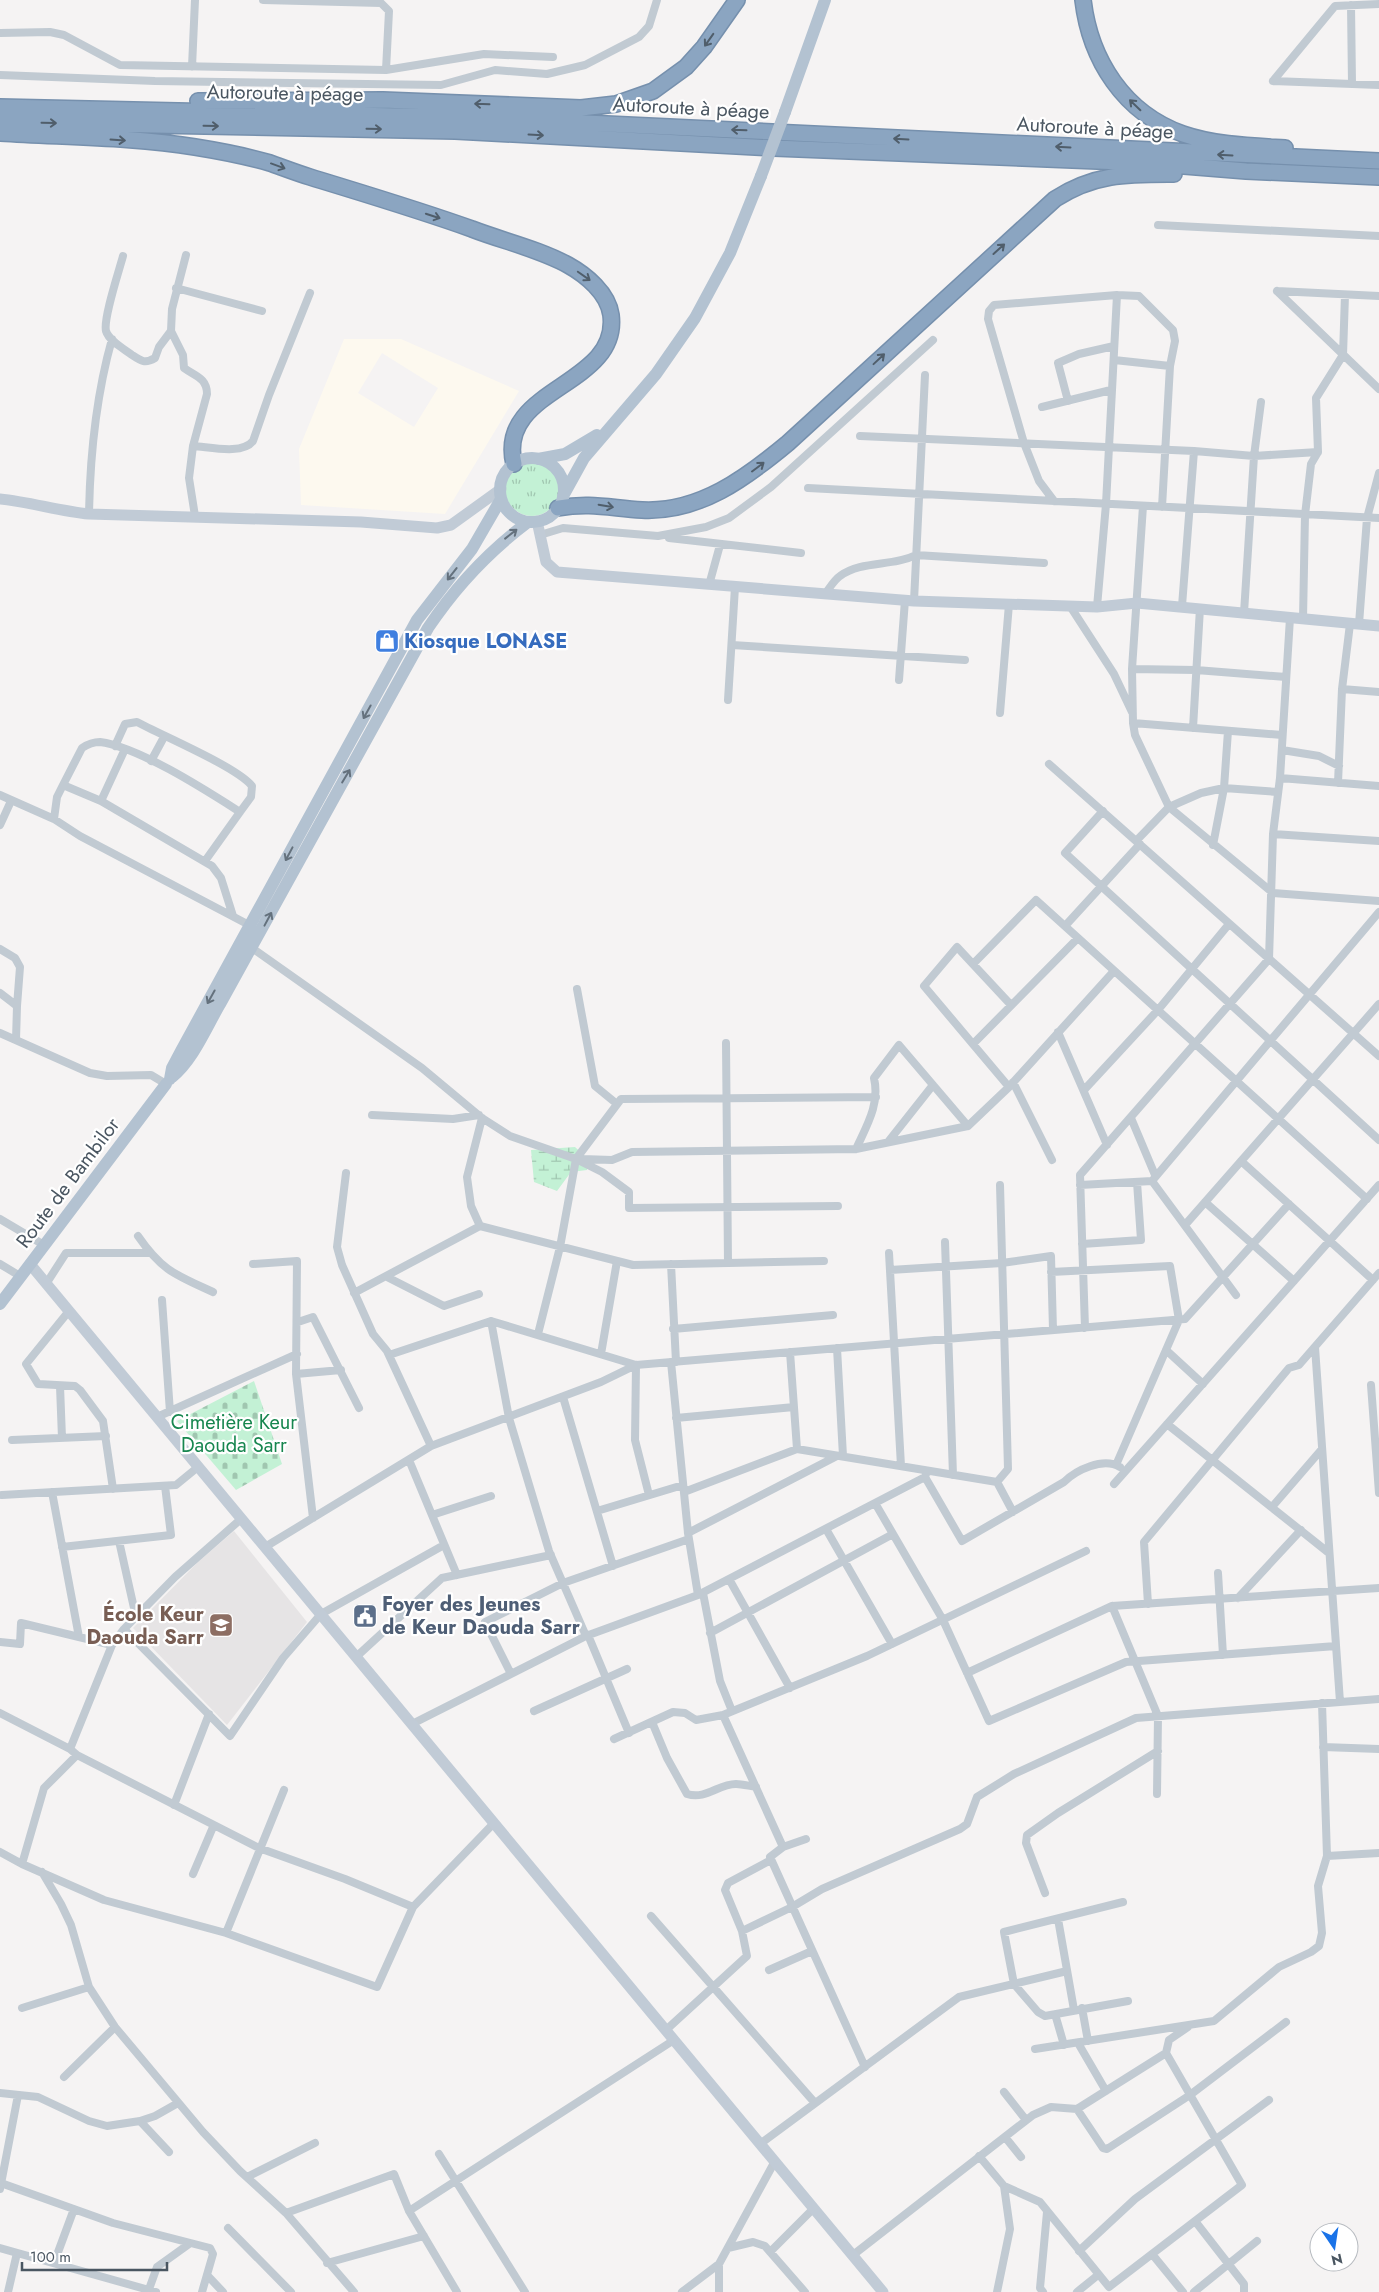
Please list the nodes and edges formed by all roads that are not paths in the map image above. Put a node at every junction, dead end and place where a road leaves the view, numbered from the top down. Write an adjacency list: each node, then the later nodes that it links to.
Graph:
1 (195, 0): 12 (street)
2 (264, 0): 13 (street)
3 (656, 0): 14 (street)
4 (737, 0): 17 (highway, one-way to 17)
5 (824, 0): 48 (main road, bridge)
6 (1084, 0): 21 (highway, one-way to 6)
7 (1335, 3): 9 (street); 15 (street)
8 (1379, 4): 9 (street)
9 (1351, 5): 15 (street)
10 (0, 32): 12 (street)
11 (552, 57): 13 (street)
12 (192, 68): 13 (street)
13 (386, 70)
14 (0, 74)
15 (1352, 84): 16 (street)
16 (1379, 85)
17 (0, 102)
18 (0, 107): 21 (highway, Autoroute à péage, one-way to 18)
19 (0, 122): 23 (highway, one-way to 23)
20 (0, 133): 59 (highway, one-way to 59)
21 (1348, 160): 22 (highway, Autoroute à péage)
22 (1379, 161)
23 (1246, 171): 24 (highway); 66 (highway, one-way to 23)
24 (1379, 177)
25 (1158, 225): 26 (street)
26 (1379, 236)
27 (186, 255): 29 (street)
28 (123, 256): 36 (street)
29 (176, 288): 34 (street); 35 (street)
30 (310, 293): 52 (street)
31 (1117, 295): 38 (street); 41 (street); 51 (street)
32 (1345, 295): 33 (street); 39 (street); 39 (street)
33 (1379, 296)
34 (262, 311)
35 (171, 331): 36 (street); 52 (street)
36 (112, 339): 72 (street)
37 (933, 340): 79 (street)
38 (1114, 346): 40 (street); 45 (street)
39 (1343, 355): 43 (street); 56 (street)
40 (1114, 360): 41 (street); 44 (street)
41 (1170, 366): 54 (street)
42 (925, 375): 50 (street)
43 (1379, 389)
44 (1112, 390): 45 (street); 53 (street)
45 (1068, 401): 47 (street)
46 (1261, 402): 57 (street)
47 (1042, 407)
48 (608, 428): 58 (main road); 66 (main road)
49 (860, 436): 50 (street)
50 (922, 439): 51 (street); 63 (street)
51 (1024, 443): 53 (street); 65 (street)
52 (193, 446): 74 (street)
53 (1108, 447): 54 (street); 67 (street)
54 (1165, 450): 55 (street); 69 (street)
55 (1194, 451): 57 (street); 70 (street)
56 (1318, 452): 57 (street); 73 (street)
57 (1254, 456): 71 (street)
58 (538, 459): 59 (main road); 66 (main road)
59 (514, 464): 62 (main road)
60 (1379, 474): 75 (street)
61 (808, 488): 63 (street)
62 (501, 494): 74 (street); 77 (main road); 147 (main road, one-way to 147)
63 (919, 494): 65 (street); 82 (street)
64 (0, 499): 72 (street)
65 (1054, 501): 67 (street)
66 (561, 502): 77 (main road)
67 (1106, 504): 68 (street); 92 (street)
68 (1143, 506): 69 (street); 88 (street)
69 (1162, 507): 70 (street)
70 (1190, 508): 71 (street); 91 (street)
71 (1251, 512): 73 (street); 94 (street)
72 (88, 514): 74 (street)
73 (1305, 515): 75 (street); 96 (street)
74 (195, 516)
75 (1367, 518): 76 (street); 97 (street)
76 (1379, 518)
77 (532, 521): 78 (street); 150 (main road, one-way to 77)
78 (540, 535): 79 (street); 84 (street)
79 (658, 536): 80 (street)
80 (720, 545): 81 (street); 84 (street)
81 (801, 554)
82 (916, 555): 83 (street); 86 (street); 87 (street)
83 (1044, 563)
84 (709, 585): 85 (street)
85 (735, 587): 86 (street); 99 (street)
86 (825, 594): 87 (street)
87 (909, 601): 89 (street); 100 (street)
88 (1137, 603): 91 (street); 92 (street); 102 (street)
89 (1009, 604): 90 (street); 109 (street)
90 (1070, 606): 92 (street); 110 (street)
91 (1182, 606): 93 (street)
92 (1097, 607)
93 (1200, 608): 94 (street); 103 (street)
94 (1244, 613): 95 (street)
95 (1290, 618): 96 (street); 104 (street)
96 (1303, 619): 97 (street)
97 (1354, 624): 98 (street); 106 (street)
98 (1379, 626)
99 (732, 645): 100 (street); 108 (street)
100 (900, 656): 101 (street); 105 (street)
101 (966, 660)
102 (1132, 668): 103 (street); 110 (street)
103 (1196, 670): 104 (street); 112 (street)
104 (1286, 677): 114 (street)
105 (899, 680)
106 (1342, 689): 107 (street); 121 (street)
107 (1379, 692)
108 (728, 700)
109 (1000, 713)
110 (1133, 714): 111 (street)
111 (1133, 723): 112 (street); 131 (street)
112 (1193, 728): 113 (street)
113 (1228, 731): 114 (street); 126 (street)
114 (1282, 735): 118 (street)
115 (164, 736): 116 (street); 119 (street); 132 (street)
116 (115, 746): 117 (street); 124 (street)
117 (125, 749): 119 (street); 130 (street)
118 (1282, 750): 121 (street); 122 (street)
119 (150, 761): 132 (street)
120 (1049, 764): 133 (street)
121 (1339, 766): 123 (street)
122 (1280, 778): 123 (street); 127 (street)
123 (1338, 783): 125 (street)
124 (63, 785): 130 (street); 134 (street)
125 (1379, 786)
126 (1224, 788): 127 (street); 131 (street); 139 (street)
127 (1278, 792): 136 (street)
128 (0, 795): 129 (street)
129 (11, 801): 134 (street); 135 (street)
130 (101, 801): 140 (street)
131 (1168, 807): 138 (street); 139 (street)
132 (240, 812): 140 (street)
133 (1103, 812): 138 (street); 141 (street)
134 (54, 819): 145 (street)
135 (0, 825)
136 (1274, 834): 137 (street); 142 (street)
137 (1379, 841)
138 (1138, 843): 141 (street); 146 (street)
139 (1213, 845): 142 (street)
140 (205, 860): 145 (street)
141 (1101, 886): 148 (street); 154 (street)
142 (1273, 893): 143 (street); 152 (street)
143 (1379, 901)
144 (1379, 912): 158 (street)
145 (233, 916): 147 (street)
146 (1229, 924): 152 (street); 154 (street)
147 (250, 926): 175 (main road, one-way to 175)
148 (1065, 926): 149 (street); 153 (street)
149 (1078, 938): 155 (street); 161 (street)
150 (252, 948): 175 (main road); 183 (street)
151 (0, 949): 162 (street)
152 (1269, 959): 158 (street); 159 (street)
153 (973, 964): 161 (street); 170 (street)
154 (1192, 969): 159 (street); 163 (street)
155 (1114, 971): 163 (street); 164 (street)
156 (577, 989): 181 (street)
157 (0, 993): 162 (street)
158 (1310, 996): 166 (street); 168 (street)
159 (1230, 1004): 168 (street); 171 (street)
160 (1379, 1004): 166 (street)
161 (1011, 1005): 170 (street)
162 (17, 1006): 167 (street)
163 (1158, 1010): 171 (street); 178 (street)
164 (1058, 1032): 176 (street); 178 (street)
165 (0, 1033): 167 (street)
166 (1353, 1033): 172 (street); 173 (street)
167 (16, 1040): 175 (street)
168 (1271, 1041): 173 (street); 174 (street)
169 (726, 1043): 180 (street)
170 (973, 1044): 176 (street)
171 (1195, 1044): 174 (street); 184 (street)
172 (1379, 1056)
173 (1313, 1079): 185 (street); 187 (street)
174 (1236, 1081): 185 (street); 196 (street)
175 (168, 1082): 214 (main road, Route de Bambilor)
176 (1011, 1084): 186 (street); 193 (street)
177 (933, 1085): 179 (street); 186 (street); 188 (street)
178 (1084, 1090): 189 (street)
179 (876, 1097): 180 (street); 190 (street)
180 (726, 1098): 181 (street); 191 (street)
181 (617, 1104): 192 (street)
182 (372, 1115): 183 (street)
183 (481, 1116): 192 (street); 208 (street)
184 (1130, 1118): 189 (street); 196 (street)
185 (1278, 1119): 194 (street); 201 (street)
186 (968, 1126): 188 (street)
187 (1379, 1140)
188 (888, 1142): 190 (street)
189 (1107, 1145): 199 (street)
190 (856, 1149): 191 (street)
191 (727, 1151): 192 (street); 205 (street)
192 (576, 1159): 205 (street); 215 (street)
193 (1052, 1160)
194 (1241, 1160): 202 (street); 203 (street)
195 (346, 1173): 238 (street)
196 (1153, 1178): 197 (street); 207 (street)
197 (1137, 1182): 199 (street); 212 (street)
198 (1000, 1185): 220 (street)
199 (1080, 1185): 212 (street)
200 (1379, 1185): 201 (street)
201 (1367, 1199): 210 (street)
202 (1205, 1202): 207 (street); 213 (street)
203 (1290, 1204): 210 (street); 213 (street)
204 (838, 1206): 205 (street)
205 (727, 1207): 221 (street)
206 (0, 1219): 214 (street)
207 (1184, 1225): 233 (street)
208 (480, 1226): 215 (street); 232 (street)
209 (138, 1236): 216 (street)
210 (1330, 1241): 234 (street); 235 (street)
211 (944, 1242): 226 (street)
212 (1082, 1244): 228 (street)
213 (1253, 1245): 233 (street); 235 (street)
214 (44, 1246): 223 (main road, Route de Bambilor)
215 (560, 1247): 218 (street); 251 (street)
216 (150, 1254): 236 (street); 237 (street)
217 (889, 1254): 227 (street)
218 (617, 1261): 225 (street); 260 (street)
219 (824, 1261): 221 (street)
220 (1002, 1262): 226 (street); 229 (street); 252 (street)
221 (728, 1263): 225 (street)
222 (0, 1264): 231 (street)
223 (30, 1264): 231 (main road, Route de Bambilor); 236 (street)
224 (253, 1264): 247 (street)
225 (671, 1264): 249 (street)
226 (945, 1266): 227 (street); 253 (street)
227 (890, 1270): 254 (street)
228 (1083, 1271): 229 (street); 245 (street); 248 (street)
229 (1051, 1272): 250 (street)
230 (1379, 1273): 234 (street)
231 (20, 1276): 242 (main road, Route de Bambilor)
232 (387, 1278): 238 (street); 239 (street)
233 (1223, 1278): 240 (street); 245 (street)
234 (1373, 1280): 255 (street)
235 (1294, 1281): 266 (street)
236 (46, 1284): 243 (street)
237 (213, 1292)
238 (354, 1293): 261 (street)
239 (479, 1294)
240 (1236, 1295)
241 (162, 1300): 272 (street)
242 (0, 1304)
243 (69, 1312): 268 (street); 273 (street)
244 (833, 1315): 249 (street)
245 (1179, 1320): 248 (street); 257 (street)
246 (491, 1321): 251 (street); 261 (street); 274 (street)
247 (298, 1322): 259 (street); 264 (street)
248 (1085, 1328): 250 (street)
249 (673, 1329): 262 (street)
250 (1053, 1330): 252 (street)
251 (538, 1334): 260 (street)
252 (1004, 1334): 253 (street); 293 (street)
253 (948, 1339): 254 (street); 292 (street)
254 (894, 1343): 256 (street); 288 (street)
255 (1315, 1347): 282 (street); 285 (street)
256 (837, 1348): 258 (street); 283 (street)
257 (1166, 1350): 266 (street); 286 (street)
258 (790, 1352): 262 (street); 270 (street)
259 (296, 1354): 265 (street); 272 (street)
260 (601, 1354): 263 (street)
261 (389, 1355): 280 (street)
262 (673, 1362): 263 (street); 275 (street)
263 (636, 1365): 269 (street); 301 (street)
264 (341, 1370): 265 (street); 271 (street)
265 (296, 1374): 308 (street)
266 (1203, 1384): 276 (street)
267 (1371, 1385): 287 (street)
268 (60, 1386): 277 (street); 278 (street)
269 (563, 1397): 274 (street); 305 (street)
270 (794, 1407): 275 (street); 281 (street)
271 (359, 1408)
272 (170, 1412): 273 (street)
273 (157, 1417): 289 (street)
274 (509, 1418): 280 (street); 320 (street)
275 (676, 1418): 297 (street)
276 (1167, 1424): 285 (street); 290 (street)
277 (106, 1436): 278 (street); 296 (street)
278 (62, 1438): 279 (street)
279 (12, 1440)
280 (431, 1446): 284 (street)
281 (797, 1449): 283 (street); 297 (street)
282 (1322, 1449): 304 (street); 319 (street)
283 (840, 1456): 288 (street); 313 (street)
284 (409, 1460): 307 (street); 308 (street)
285 (1213, 1460): 304 (street); 332 (street)
286 (1116, 1465): 290 (street); 306 (street)
287 (1378, 1465): 299 (street)
288 (901, 1466): 291 (street)
289 (198, 1467): 295 (street); 309 (street)
290 (1126, 1471): 294 (street)
291 (926, 1474): 292 (street); 303 (street); 306 (street)
292 (953, 1475): 293 (street)
293 (997, 1482): 306 (street)
294 (1114, 1484)
295 (165, 1486): 296 (street); 314 (street)
296 (113, 1488): 298 (street)
297 (683, 1488): 301 (street); 313 (street)
298 (52, 1492): 300 (street); 316 (street)
299 (1379, 1493)
300 (2, 1495)
301 (649, 1495): 305 (street)
302 (491, 1496): 307 (street)
303 (875, 1503): 310 (street); 312 (street)
304 (1272, 1507): 311 (street)
305 (596, 1511): 322 (street)
306 (1013, 1512)
307 (432, 1515): 315 (street)
308 (314, 1518): 317 (street)
309 (241, 1519): 317 (street); 336 (street)
310 (826, 1529): 321 (street); 325 (street)
311 (1300, 1530): 319 (street); 330 (street)
312 (893, 1534): 321 (street); 337 (street)
313 (688, 1536): 322 (street); 329 (street)
314 (119, 1541): 316 (street); 336 (street)
315 (444, 1545): 324 (street); 335 (street)
316 (62, 1547): 341 (street)
317 (265, 1547): 335 (street)
318 (1086, 1551): 337 (street)
319 (1330, 1553): 328 (street)
320 (551, 1555): 324 (street); 326 (street)
321 (844, 1560): 334 (street); 343 (street)
322 (613, 1566): 326 (street)
323 (1218, 1573): 331 (street)
324 (457, 1575): 347 (street)
325 (729, 1579): 329 (street); 334 (street)
326 (563, 1583): 340 (street); 351 (street)
327 (1379, 1588): 328 (street)
328 (1332, 1591): 330 (street); 345 (street)
329 (700, 1594): 339 (street); 340 (street)
330 (1238, 1598): 331 (street)
331 (1219, 1599): 332 (street); 346 (street)
332 (1148, 1604): 333 (street)
333 (1112, 1606): 348 (street); 350 (street)
334 (748, 1613): 339 (street); 353 (street)
335 (321, 1614): 347 (street); 360 (street)
336 (136, 1617): 338 (street)
337 (943, 1620): 343 (street); 350 (street)
338 (124, 1629): 344 (street); 360 (street)
339 (710, 1633): 358 (street)
340 (587, 1636): 351 (street); 352 (street)
341 (79, 1637): 342 (street); 344 (street)
342 (0, 1642)
343 (892, 1644): 353 (street)
344 (112, 1645): 368 (street)
345 (1336, 1646): 346 (street); 355 (street)
346 (1223, 1655): 348 (street)
347 (356, 1657): 364 (street)
348 (1135, 1661): 350 (street); 362 (street)
349 (627, 1669): 352 (street)
350 (967, 1672)
351 (511, 1674): 364 (street)
352 (606, 1678): 357 (street); 365 (street)
353 (790, 1688): 358 (street)
354 (1379, 1699): 355 (street)
355 (1340, 1702): 356 (street)
356 (1322, 1703): 362 (street); 367 (street)
357 (534, 1711)
358 (732, 1711): 361 (street)
359 (1, 1714): 368 (street)
360 (209, 1714): 375 (street)
361 (723, 1715): 363 (street); 372 (street)
362 (1158, 1716): 370 (street); 391 (street)
363 (652, 1722): 365 (street); 372 (street)
364 (412, 1724): 376 (street)
365 (629, 1733): 366 (street)
366 (614, 1739)
367 (1323, 1747): 369 (street); 383 (street)
368 (70, 1749): 371 (street)
369 (1379, 1749)
370 (1158, 1751): 374 (street); 388 (street)
371 (76, 1756): 375 (street); 385 (street)
372 (756, 1787): 379 (street)
373 (284, 1790): 380 (street)
374 (1157, 1794)
375 (174, 1805): 377 (street)
376 (494, 1823): 390 (street); 409 (street)
377 (214, 1827): 380 (street); 387 (street)
378 (806, 1839): 379 (street)
379 (783, 1847): 384 (street)
380 (259, 1848): 390 (street); 395 (street)
381 (0, 1852): 385 (street)
382 (1379, 1853): 383 (street)
383 (1327, 1856): 407 (street)
384 (771, 1860): 391 (street); 394 (street)
385 (22, 1864): 386 (street)
386 (42, 1872): 395 (street); 400 (street)
387 (193, 1874)
388 (1045, 1893)
389 (1123, 1902): 393 (street)
390 (413, 1907): 395 (street)
391 (792, 1907): 394 (street); 396 (street)
392 (651, 1916): 401 (street)
393 (1058, 1918): 398 (street); 399 (street)
394 (742, 1931): 401 (street)
395 (226, 1933)
396 (812, 1951): 397 (street); 416 (street)
397 (769, 1970)
398 (1067, 1971): 399 (street); 404 (street)
399 (1014, 1984): 405 (street); 416 (street)
400 (89, 1987): 403 (street); 408 (street)
401 (714, 1987): 409 (street); 425 (street)
402 (1128, 2001): 404 (street)
403 (22, 2008)
404 (1078, 2009): 405 (street); 411 (street)
405 (1055, 2014): 413 (street)
406 (1286, 2022): 422 (street)
407 (1191, 2025): 411 (street); 415 (street)
408 (115, 2027): 417 (street); 424 (street)
409 (666, 2030): 410 (street)
410 (674, 2040): 432 (street); 439 (street)
411 (1088, 2041): 412 (street)
412 (1078, 2043): 413 (street); 418 (street)
413 (1064, 2045): 414 (street)
414 (1035, 2049)
415 (1166, 2053): 418 (street); 422 (street)
416 (865, 2067): 425 (street)
417 (64, 2077)
418 (1106, 2091): 426 (street)
419 (1004, 2092): 427 (street)
420 (0, 2093): 421 (street)
421 (18, 2095): 428 (street); 440 (street)
422 (1190, 2095): 426 (street); 430 (street)
423 (1269, 2100): 430 (street)
424 (178, 2103): 428 (street); 438 (street)
425 (815, 2103): 432 (street)
426 (1077, 2108): 427 (street)
427 (1026, 2120): 429 (street)
428 (140, 2121): 433 (street)
429 (1005, 2136): 435 (street); 436 (street)
430 (1216, 2140): 447 (street); 454 (street)
431 (315, 2143): 438 (street)
432 (760, 2144): 437 (street)
433 (169, 2152)
434 (439, 2154): 439 (street)
435 (980, 2156): 441 (street); 458 (street)
436 (1021, 2157)
437 (775, 2161): 442 (street); 453 (street)
438 (246, 2177): 446 (street)
439 (456, 2181): 444 (street); 473 (street)
440 (1, 2186): 443 (street)
441 (1004, 2186): 445 (street); 477 (street)
442 (814, 2208): 456 (street); 458 (street)
443 (74, 2210): 451 (street); 459 (street)
444 (409, 2211): 446 (street); 449 (street)
445 (1047, 2212): 454 (street); 478 (street)
446 (286, 2213): 460 (street)
447 (1195, 2221): 457 (street); 462 (street)
448 (228, 2228): 470 (street)
449 (424, 2236): 460 (street); 472 (street)
450 (1257, 2241): 462 (street)
451 (189, 2244): 463 (street); 466 (street)
452 (0, 2248): 455 (street)
453 (728, 2248): 456 (street); 461 (street)
454 (1079, 2251): 464 (street)
455 (17, 2252): 459 (street); 467 (street)
456 (770, 2252): 476 (street)
457 (1152, 2254): 464 (street); 480 (street)
458 (853, 2255): 465 (street)
459 (54, 2263): 466 (street)
460 (327, 2263): 471 (street)
461 (719, 2264): 474 (street); 475 (street)
462 (1228, 2264): 481 (street); 482 (street)
463 (207, 2275): 468 (street); 469 (street)
464 (1098, 2275): 479 (street)
465 (879, 2290)
466 (151, 2291)
467 (8, 2292)
468 (202, 2292)
469 (223, 2292)
470 (291, 2292)
471 (354, 2292)
472 (457, 2292)
473 (526, 2292)
474 (682, 2292)
475 (719, 2292)
476 (805, 2292)
477 (997, 2292)
478 (1043, 2292)
479 (1077, 2292)
480 (1183, 2292)
481 (1194, 2292)
482 (1244, 2292)

